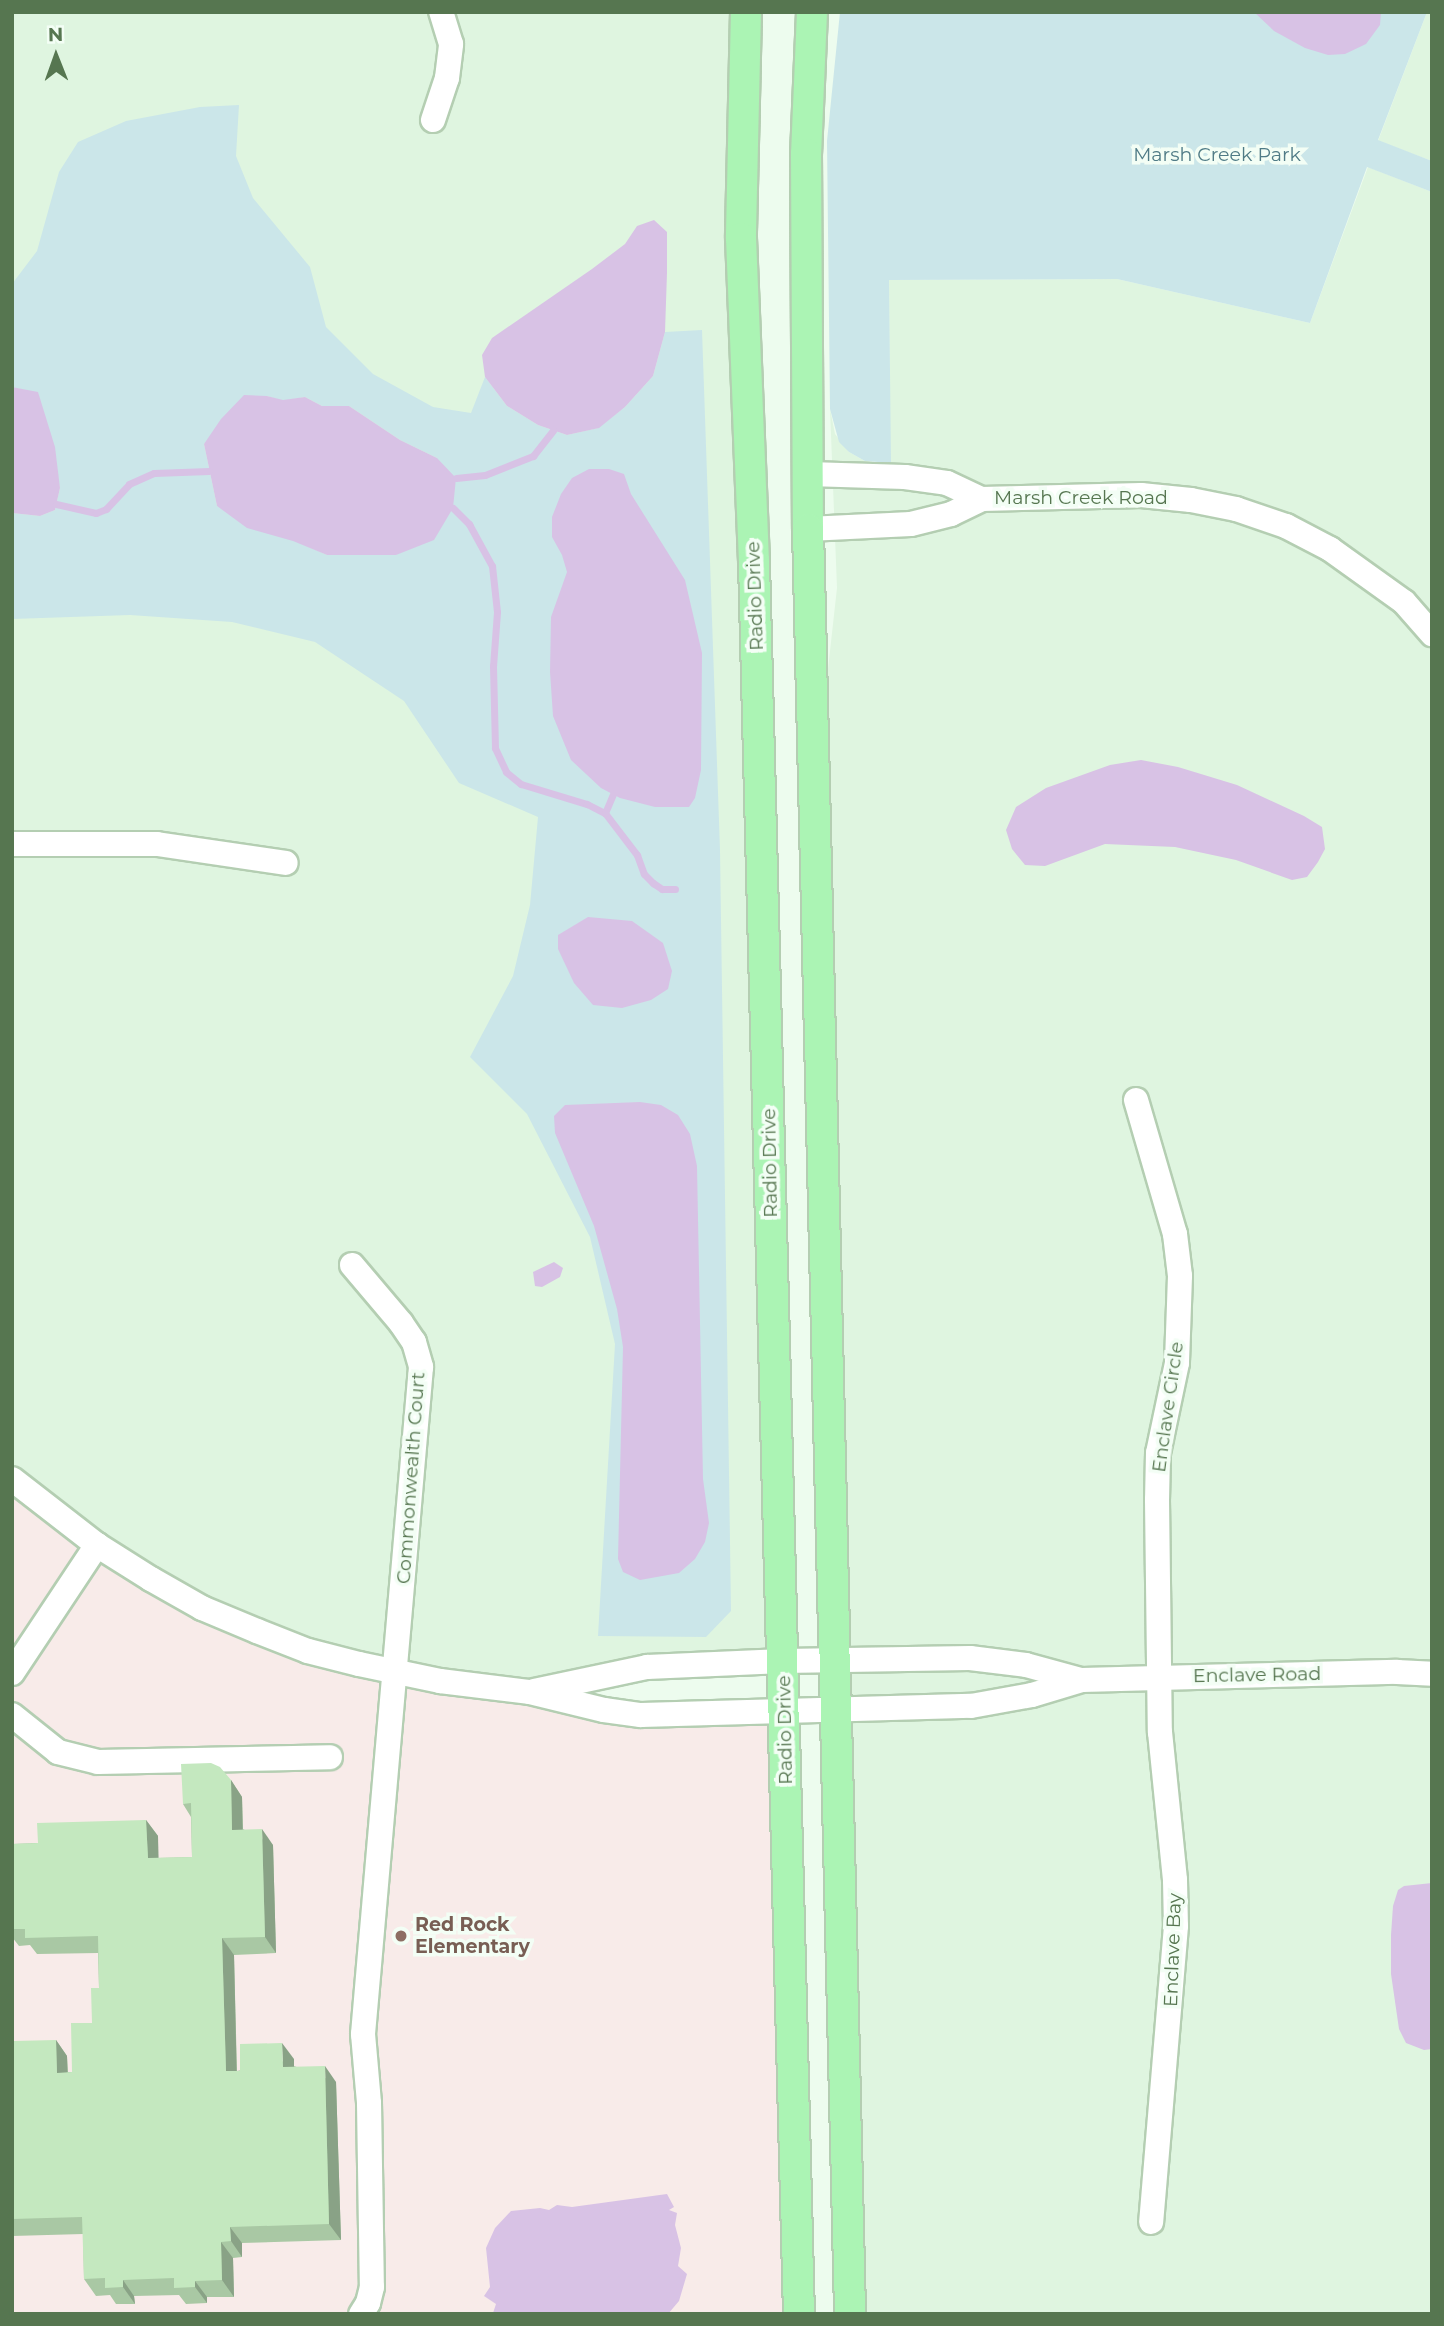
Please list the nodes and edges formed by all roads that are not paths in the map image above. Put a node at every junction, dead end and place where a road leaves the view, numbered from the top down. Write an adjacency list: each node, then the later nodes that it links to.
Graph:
1 (440, 12): 4 (street)
2 (746, 12): 15 (main road, Radio Drive)
3 (812, 12): 5 (main road)
4 (433, 120)
5 (809, 474): 6 (street, Marsh Creek Road); 7 (main road)
6 (982, 499): 7 (street, Marsh Creek Road); 8 (street, Marsh Creek Road)
7 (808, 529): 16 (main road)
8 (1431, 632)
9 (12, 844): 10 (street)
10 (286, 863)
11 (1136, 1100): 20 (street, Enclave Circle)
12 (352, 1265): 17 (street, Commonwealth Court)
13 (12, 1479): 14 (street)
14 (97, 1545): 17 (street); 18 (street)
15 (783, 1661): 16 (street, Enclave Road); 22 (street, Enclave Road); 24 (main road, Radio Drive)
16 (834, 1662): 21 (street, Enclave Road); 23 (main road)
17 (396, 1672): 22 (street); 28 (street, Commonwealth Court)
18 (12, 1674)
19 (1432, 1674): 20 (street, Enclave Road)
20 (1159, 1678): 21 (street, Enclave Road); 27 (street, Enclave Bay)
21 (1082, 1680): 23 (street, Enclave Road)
22 (530, 1692): 24 (street, Enclave Road)
23 (834, 1711): 24 (street, Enclave Road); 30 (main road)
24 (784, 1713): 29 (main road, Radio Drive)
25 (12, 1716): 26 (street)
26 (330, 1757)
27 (1151, 2222)
28 (361, 2314)
29 (799, 2314)
30 (850, 2314)

